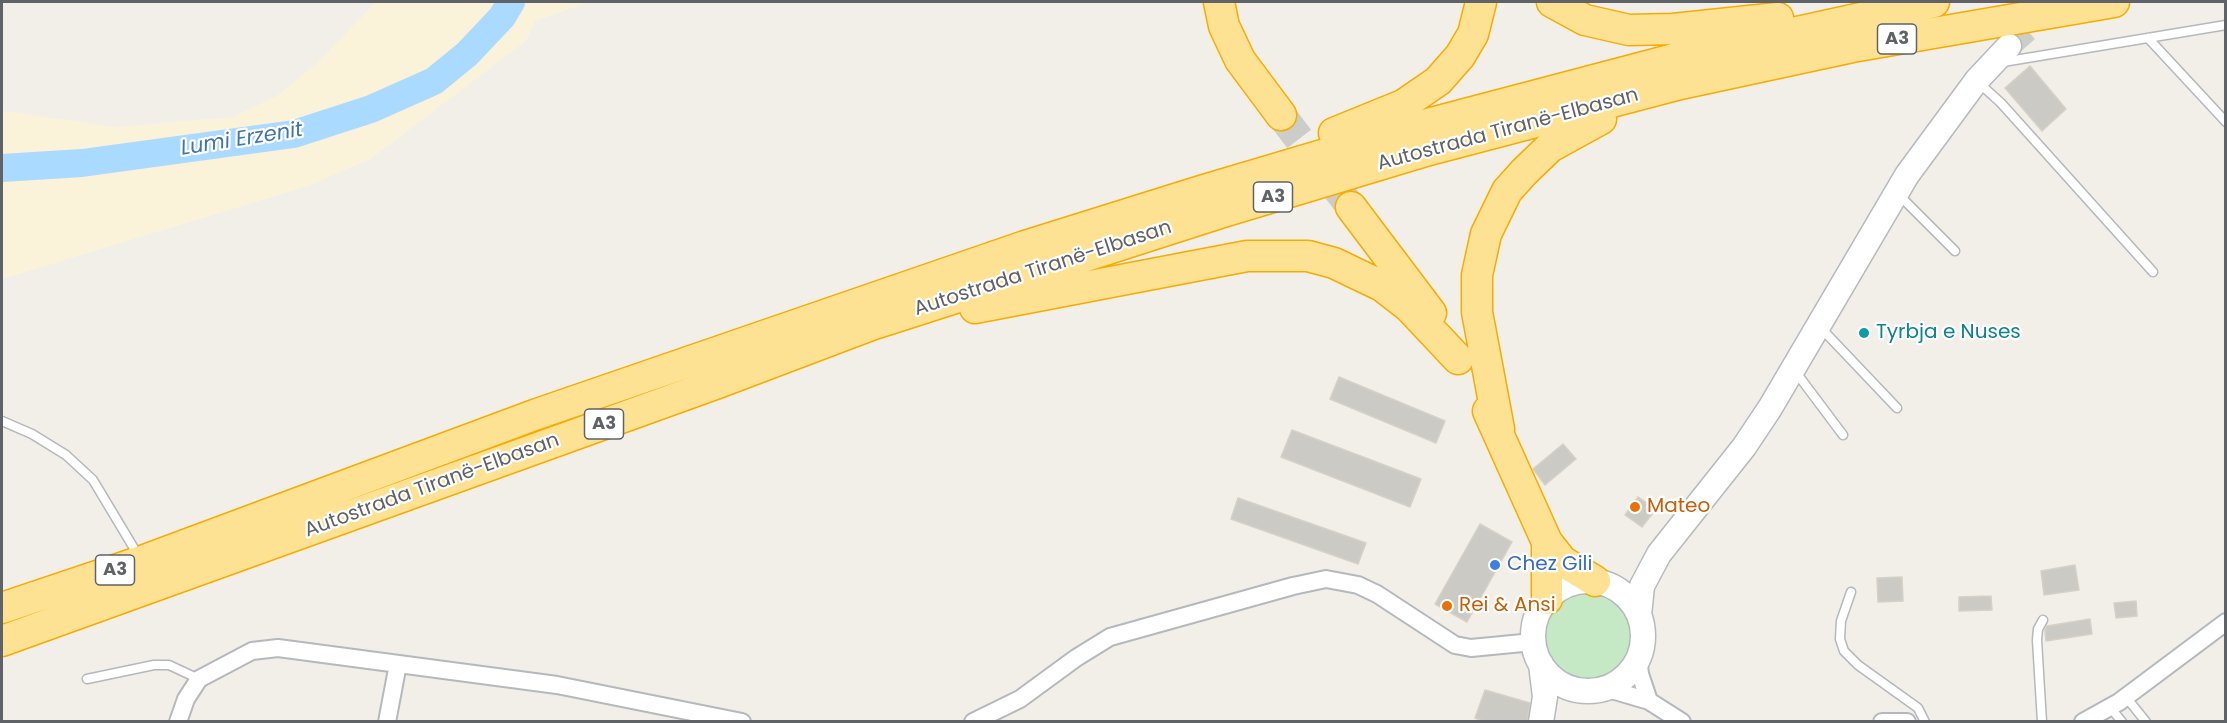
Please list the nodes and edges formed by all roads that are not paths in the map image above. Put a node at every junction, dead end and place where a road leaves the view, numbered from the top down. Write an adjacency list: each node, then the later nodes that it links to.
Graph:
1 (1219, 2): 11 (highway)
2 (1481, 2): 13 (highway)
3 (1552, 2): 6 (highway)
4 (1934, 2): 6 (highway, Autostrada Tiranë-Elbasan / A3)
5 (2114, 2): 10 (highway, Autostrada Tiranë-Elbasan / A3)
6 (1842, 20): 13 (highway, Autostrada Tiranë-Elbasan / A3)
7 (2226, 25): 8 (lane)
8 (2148, 38): 9 (lane); 12 (lane)
9 (1993, 64): 14 (main road); 17 (lane)
10 (1680, 84): 18 (highway, Autostrada Tiranë-Elbasan / A3); 24 (highway, A3)
11 (1281, 115)
12 (2226, 122)
13 (1204, 190): 28 (highway, Autostrada Tiranë-Elbasan / A3)
14 (1896, 192): 16 (lane); 19 (main road)
15 (1351, 207): 20 (highway)
16 (1955, 251)
17 (2153, 272)
18 (871, 324): 20 (highway); 36 (highway, Autostrada Tiranë-Elbasan / A3)
19 (1818, 325): 21 (main road); 22 (lane)
20 (1458, 359): 24 (highway)
21 (1792, 368): 25 (lane); 27 (main road)
22 (1897, 408)
23 (2, 421): 28 (lane)
24 (1498, 429): 26 (highway)
25 (1843, 435)
26 (1547, 542): 29 (highway); 31 (highway)
27 (1659, 554): 29 (main road); 33 (main road)
28 (142, 561): 32 (highway, Autostrada Tiranë-Elbasan / A3)
29 (1602, 583): 31 (main road); 33 (main road)
30 (1851, 592): 57 (lane)
31 (1547, 599): 37 (main road)
32 (2, 608)
33 (1639, 615): 38 (main road)
34 (2043, 620): 58 (lane)
35 (2226, 622): 45 (street)
36 (2, 641)
37 (1533, 642): 40 (main road); 51 (street)
38 (1638, 657): 43 (main road); 46 (street)
39 (398, 664): 42 (street); 49 (street); 50 (street)
40 (1541, 664): 44 (main road); 52 (main road)
41 (87, 679): 42 (lane)
42 (199, 679): 48 (street)
43 (1605, 688): 44 (main road); 46 (street)
44 (1580, 690): 53 (main road)
45 (2126, 697): 47 (street); 61 (lane)
46 (1649, 701): 54 (street)
47 (2110, 707): 59 (street); 60 (lane)
48 (178, 722)
49 (387, 722)
50 (742, 722)
51 (973, 722)
52 (1541, 722)
53 (1551, 722)
54 (1682, 722)
55 (1882, 722): 56 (street)
56 (1907, 722)
57 (1925, 722)
58 (2042, 722)
59 (2083, 722)
60 (2122, 722)
61 (2146, 722)

